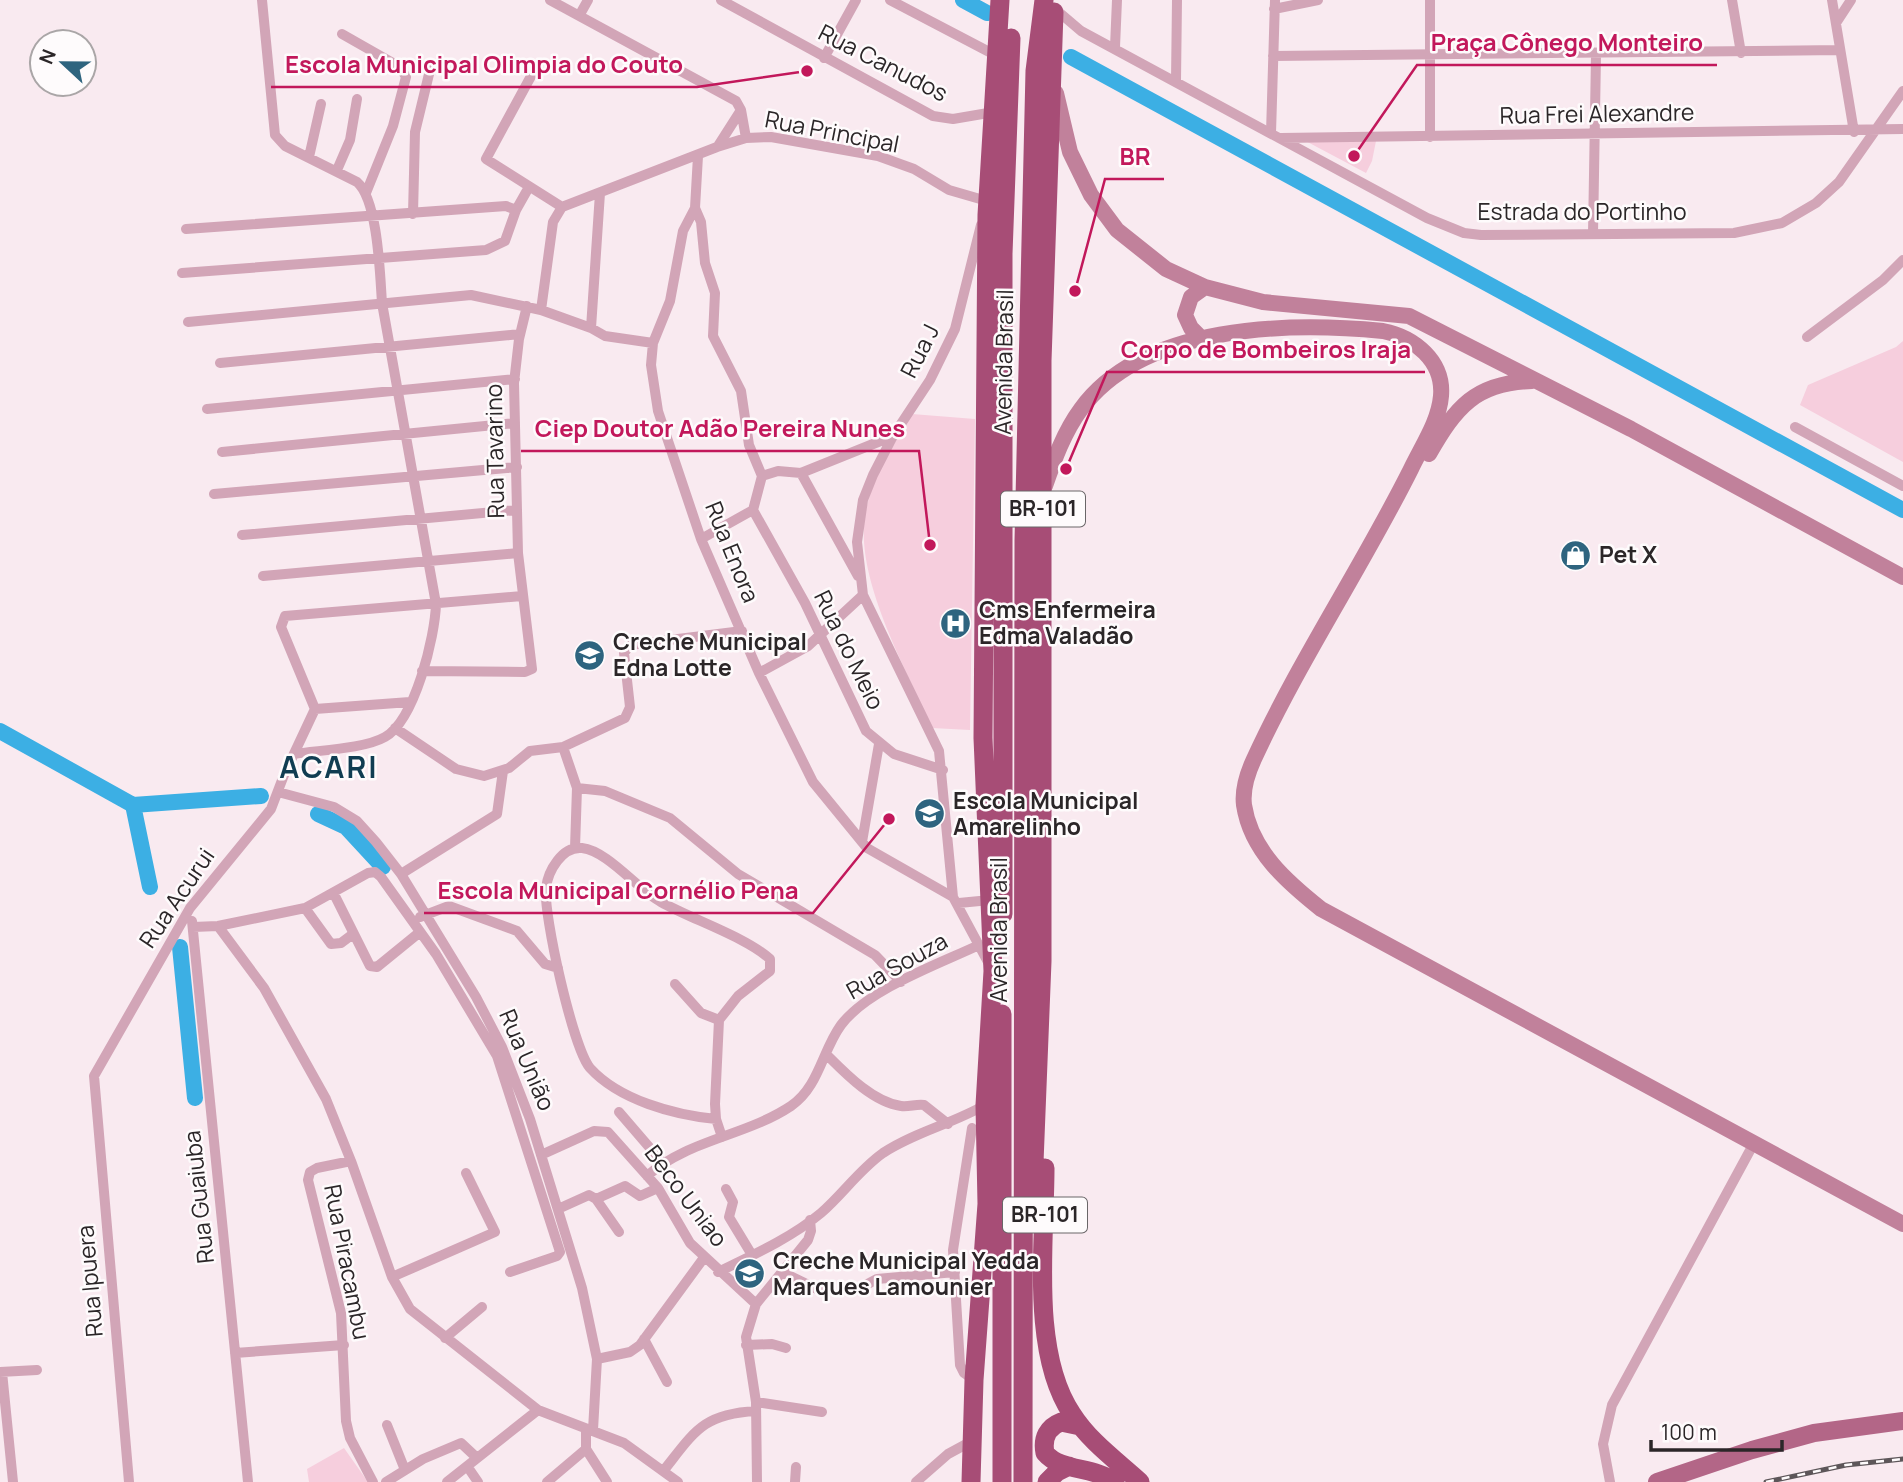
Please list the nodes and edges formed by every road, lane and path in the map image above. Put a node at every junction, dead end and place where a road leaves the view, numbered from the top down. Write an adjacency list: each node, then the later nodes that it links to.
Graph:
1 (262, 0): 51 (street)
2 (550, 0): 18 (street)
3 (588, 0): 18 (street)
4 (721, 0): 30 (street, Rua Canudos)
5 (856, 0): 30 (street)
6 (890, 0): 27 (street)
7 (1000, 0): 27 (highway, Avenida Brasil / BR-101)
8 (1010, 0): 194 (highway, Avenida Brasil / BR-101)
9 (1117, 0): 23 (street)
10 (1177, 0): 34 (street)
11 (1318, 0): 17 (street)
12 (1430, 0): 29 (street)
13 (1732, 0): 25 (street)
14 (1832, 0): 19 (street)
15 (1851, 0): 19 (street)
16 (1051, 3): 20 (street, Estrada do Portinho); 22 (highway, Avenida Brasil / BR-101); 90 (highway, Avenida Brasil / BR-101)
17 (1274, 5): 28 (street)
18 (579, 16): 38 (street)
19 (1836, 23): 24 (street)
20 (1081, 31): 22 (street); 23 (street, Estrada do Portinho)
21 (342, 34): 54 (street)
22 (1052, 42): 33 (highway, Avenida Brasil / BR-101)
23 (1115, 47): 34 (street, Estrada do Portinho)
24 (1840, 50): 25 (street); 42 (street)
25 (1741, 53): 26 (street)
26 (1596, 55): 29 (street); 44 (street)
27 (997, 56): 39 (highway, Avenida Brasil / BR-101)
28 (1273, 56): 29 (street); 43 (street)
29 (1430, 56): 45 (street)
30 (824, 58): 39 (street, Rua Canudos)
31 (536, 67): 53 (street)
32 (430, 70): 60 (street)
33 (1052, 77): 67 (street); 96 (highway, Avenida Brasil / BR-101)
34 (1176, 80): 43 (street, Estrada do Portinho)
35 (1903, 91): 41 (street, Estrada do Portinho)
36 (357, 99): 52 (street)
37 (321, 104): 51 (street)
38 (741, 110): 46 (street); 48 (street)
39 (994, 112): 58 (highway, Avenida Brasil / BR-101)
40 (1903, 129): 41 (street, Rua Frei Alexandre)
41 (1875, 130): 42 (street, Rua Frei Alexandre); 63 (street, Estrada do Portinho)
42 (1854, 132): 44 (street, Rua Frei Alexandre)
43 (1275, 135): 47 (street, Rua Frei Alexandre); 49 (street, Estrada do Portinho)
44 (1596, 135): 45 (street, Rua Frei Alexandre); 63 (street)
45 (1430, 137): 47 (street, Rua Frei Alexandre)
46 (746, 138): 48 (street, Rua Principal); 58 (street, Rua Principal)
47 (1319, 138): 49 (street)
48 (717, 147): 50 (street, Rua Principal)
49 (1310, 155): 63 (street, Estrada do Portinho)
50 (698, 156): 55 (street, Rua Principal); 57 (street)
51 (309, 157): 52 (street)
52 (337, 170): 54 (street)
53 (529, 187): 56 (street); 59 (street)
54 (366, 192): 61 (street)
55 (600, 193): 56 (street, Rua Principal); 73 (street)
56 (562, 207): 71 (street)
57 (695, 208): 78 (street); 93 (street)
58 (987, 208): 88 (street, Rua J); 132 (highway, Avenida Brasil / BR-101)
59 (516, 210): 60 (street); 64 (street)
60 (413, 214): 61 (street)
61 (371, 217): 62 (street); 64 (street)
62 (186, 229)
63 (1593, 234)
64 (379, 259): 66 (street); 69 (street)
65 (1903, 260): 76 (street)
66 (182, 273)
67 (1205, 287): 68 (street); 77 (street)
68 (1248, 300): 74 (street); 82 (street)
69 (382, 303): 70 (street); 72 (street); 79 (street)
70 (527, 306): 71 (street); 75 (street, Rua Tavarino)
71 (541, 310): 73 (street)
72 (188, 322)
73 (591, 328): 78 (street)
74 (1244, 331): 77 (street); 100 (street)
75 (520, 334): 79 (street); 81 (street, Rua Tavarino)
76 (1807, 337)
77 (1202, 339): 96 (street)
78 (653, 343): 103 (street, Rua Enora)
79 (392, 347): 80 (street); 83 (street)
80 (220, 363)
81 (515, 379): 83 (street); 85 (street, Rua Tavarino)
82 (1534, 381): 100 (street); 107 (street)
83 (399, 390): 84 (street); 87 (street)
84 (207, 409)
85 (515, 422): 87 (street); 91 (street, Rua Tavarino)
86 (1795, 427): 95 (street)
87 (405, 433): 89 (street); 94 (street)
88 (893, 436): 92 (street); 108 (street, Rua J)
89 (222, 452)
90 (1026, 454): 116 (highway); 167 (highway, Avenida Brasil / BR-101)
91 (517, 467): 94 (street); 98 (street, Rua Tavarino)
92 (801, 473): 93 (street); 108 (street, Rua J)
93 (762, 476): 99 (street)
94 (413, 478): 97 (street); 101 (street)
95 (1903, 486)
96 (1043, 493): 116 (highway, Avenida Brasil / BR-101)
97 (214, 494)
98 (516, 510): 101 (street); 104 (street, Rua Tavarino)
99 (753, 510): 103 (street); 113 (street, Rua do Meio)
100 (1390, 510): 161 (street)
101 (421, 518): 102 (street); 105 (street)
102 (243, 535)
103 (701, 539): 112 (street, Rua Enora)
104 (518, 553): 105 (street); 110 (street, Rua Tavarino)
105 (429, 563): 106 (street); 111 (street)
106 (263, 576)
107 (1903, 577)
108 (859, 578): 109 (street, Rua J)
109 (863, 595): 113 (street); 123 (street, Rua J)
110 (522, 596): 111 (street); 114 (street, Rua Tavarino)
111 (436, 604): 114 (street); 118 (street)
112 (742, 631): 115 (street, Rua Enora); 121 (street)
113 (820, 636): 115 (street); 120 (street, Rua do Meio)
114 (422, 671): 117 (street)
115 (759, 673): 127 (street, Rua Enora)
116 (1043, 694): 146 (highway, Avenida Brasil / BR-101)
117 (410, 702): 118 (street); 119 (street)
118 (315, 709): 122 (street, Rua Acurui)
119 (396, 728): 122 (street); 124 (street)
120 (879, 744): 123 (street, Rua do Meio); 127 (street)
121 (563, 747): 124 (street); 125 (street)
122 (294, 754): 126 (street, Rua Acurui)
123 (943, 770): 131 (street, Rua J)
124 (503, 771): 129 (street)
125 (578, 788): 128 (street); 144 (street)
126 (278, 792): 129 (street, Rua União); 133 (street, Rua Acurui)
127 (862, 842): 131 (street, Rua Enora)
128 (575, 848): 142 (street); 147 (street)
129 (401, 874): 135 (street, Rua União)
130 (334, 894): 134 (street); 136 (street); 140 (street)
131 (956, 900): 132 (street); 141 (street)
132 (990, 900): 143 (highway, Avenida Brasil / BR-101)
133 (190, 908): 138 (street, Rua Guaiuba); 150 (street, Rua Acurui)
134 (305, 908): 137 (street); 140 (street)
135 (425, 914): 136 (street); 142 (street); 151 (street, Rua União)
136 (413, 922): 139 (street)
137 (218, 926): 138 (street); 163 (street)
138 (193, 927): 193 (street, Rua Guaiuba)
139 (420, 932): 140 (street); 151 (street)
140 (353, 934)
141 (979, 945): 143 (street); 144 (street, Rua Souza)
142 (558, 968): 155 (street)
143 (993, 971): 152 (highway, Avenida Brasil / BR-101)
144 (901, 982): 148 (street, Rua Souza)
145 (675, 984): 147 (street)
146 (1040, 998): 149 (highway, Avenida Brasil); 167 (highway)
147 (719, 1020): 155 (street)
148 (827, 1055): 158 (street); 160 (street, Rua Souza)
149 (1039, 1059): 205 (highway, Avenida Brasil / BR-101); 232 (highway, Avenida Brasil)
150 (94, 1076): 216 (street, Rua Ipuera)
151 (515, 1097): 154 (street, Rua União); 157 (street)
152 (985, 1105): 156 (street); 159 (highway, Avenida Brasil / BR-101)
153 (619, 1112): 164 (street)
154 (530, 1119): 157 (street); 162 (street, Rua União)
155 (716, 1119): 160 (street)
156 (961, 1119): 158 (street); 159 (street)
157 (517, 1122): 171 (street)
158 (947, 1124): 173 (street)
159 (979, 1132): 172 (highway, Avenida Brasil / BR-101); 180 (street)
160 (722, 1138): 164 (street, Rua Souza)
161 (1754, 1143): 174 (street); 236 (street)
162 (541, 1155): 166 (street, Beco Uniao); 171 (street, Rua União)
163 (351, 1161): 182 (street); 190 (street, Rua Piracambu)
164 (662, 1162): 166 (street)
165 (466, 1173): 182 (street)
166 (647, 1176): 168 (street, Beco Uniao)
167 (1021, 1182): 231 (highway, Avenida Brasil / BR-101)
168 (658, 1188): 170 (street); 177 (street, Beco Uniao)
169 (726, 1189): 176 (street)
170 (596, 1199): 171 (street); 175 (street)
171 (553, 1202): 178 (street); 195 (street, Rua União)
172 (987, 1204): 187 (highway, Avenida Brasil); 194 (highway)
173 (810, 1220): 176 (street); 181 (street)
174 (1903, 1224)
175 (619, 1232)
176 (752, 1255): 179 (street)
177 (703, 1259): 179 (street, Beco Uniao); 189 (street)
178 (510, 1272)
179 (718, 1272): 185 (street, Beco Uniao)
180 (955, 1272): 183 (street); 187 (street)
181 (784, 1273): 184 (street); 185 (street)
182 (392, 1277): 188 (street)
183 (862, 1287)
184 (821, 1291)
185 (756, 1304): 191 (street)
186 (482, 1307): 188 (street)
187 (970, 1325): 207 (highway, Avenida Brasil); 229 (highway, Avenida Brasil)
188 (445, 1338): 200 (street)
189 (644, 1339): 195 (street); 198 (street)
190 (344, 1345): 193 (street); 218 (street, Rua Piracambu)
191 (746, 1345): 192 (street); 199 (street)
192 (786, 1348)
193 (235, 1353): 217 (street, Rua Guaiuba)
194 (1001, 1358): 230 (highway, Avenida Brasil / BR-101)
195 (597, 1359): 206 (street, Rua União)
196 (37, 1370): 197 (street)
197 (1, 1372): 202 (street)
198 (667, 1382)
199 (756, 1407): 201 (street); 214 (street); 225 (street)
200 (538, 1410): 206 (street); 209 (street)
201 (822, 1412)
202 (3, 1413): 215 (street)
203 (1903, 1422): 237 (main road)
204 (387, 1424): 213 (street)
205 (1080, 1426): 211 (highway); 235 (highway, Avenida Brasil)
206 (590, 1429): 208 (street, Rua União); 214 (street)
207 (972, 1441): 227 (street); 228 (highway, Avenida Brasil)
208 (586, 1449): 222 (street); 223 (street)
209 (477, 1458): 210 (street); 213 (street)
210 (467, 1466): 220 (street); 221 (street)
211 (1069, 1466): 233 (highway); 234 (highway)
212 (796, 1467): 226 (street)
213 (405, 1470): 219 (street)
214 (665, 1476): 224 (street)
215 (13, 1482)
216 (129, 1482)
217 (248, 1482)
218 (373, 1482)
219 (386, 1482)
220 (447, 1482)
221 (478, 1482)
222 (547, 1482)
223 (607, 1482)
224 (678, 1482)
225 (757, 1482)
226 (795, 1482)
227 (916, 1482)
228 (971, 1482)
229 (984, 1482)
230 (1002, 1482)
231 (1023, 1482)
232 (1032, 1482)
233 (1047, 1482)
234 (1115, 1482)
235 (1140, 1482)
236 (1610, 1482)
237 (1657, 1482)

